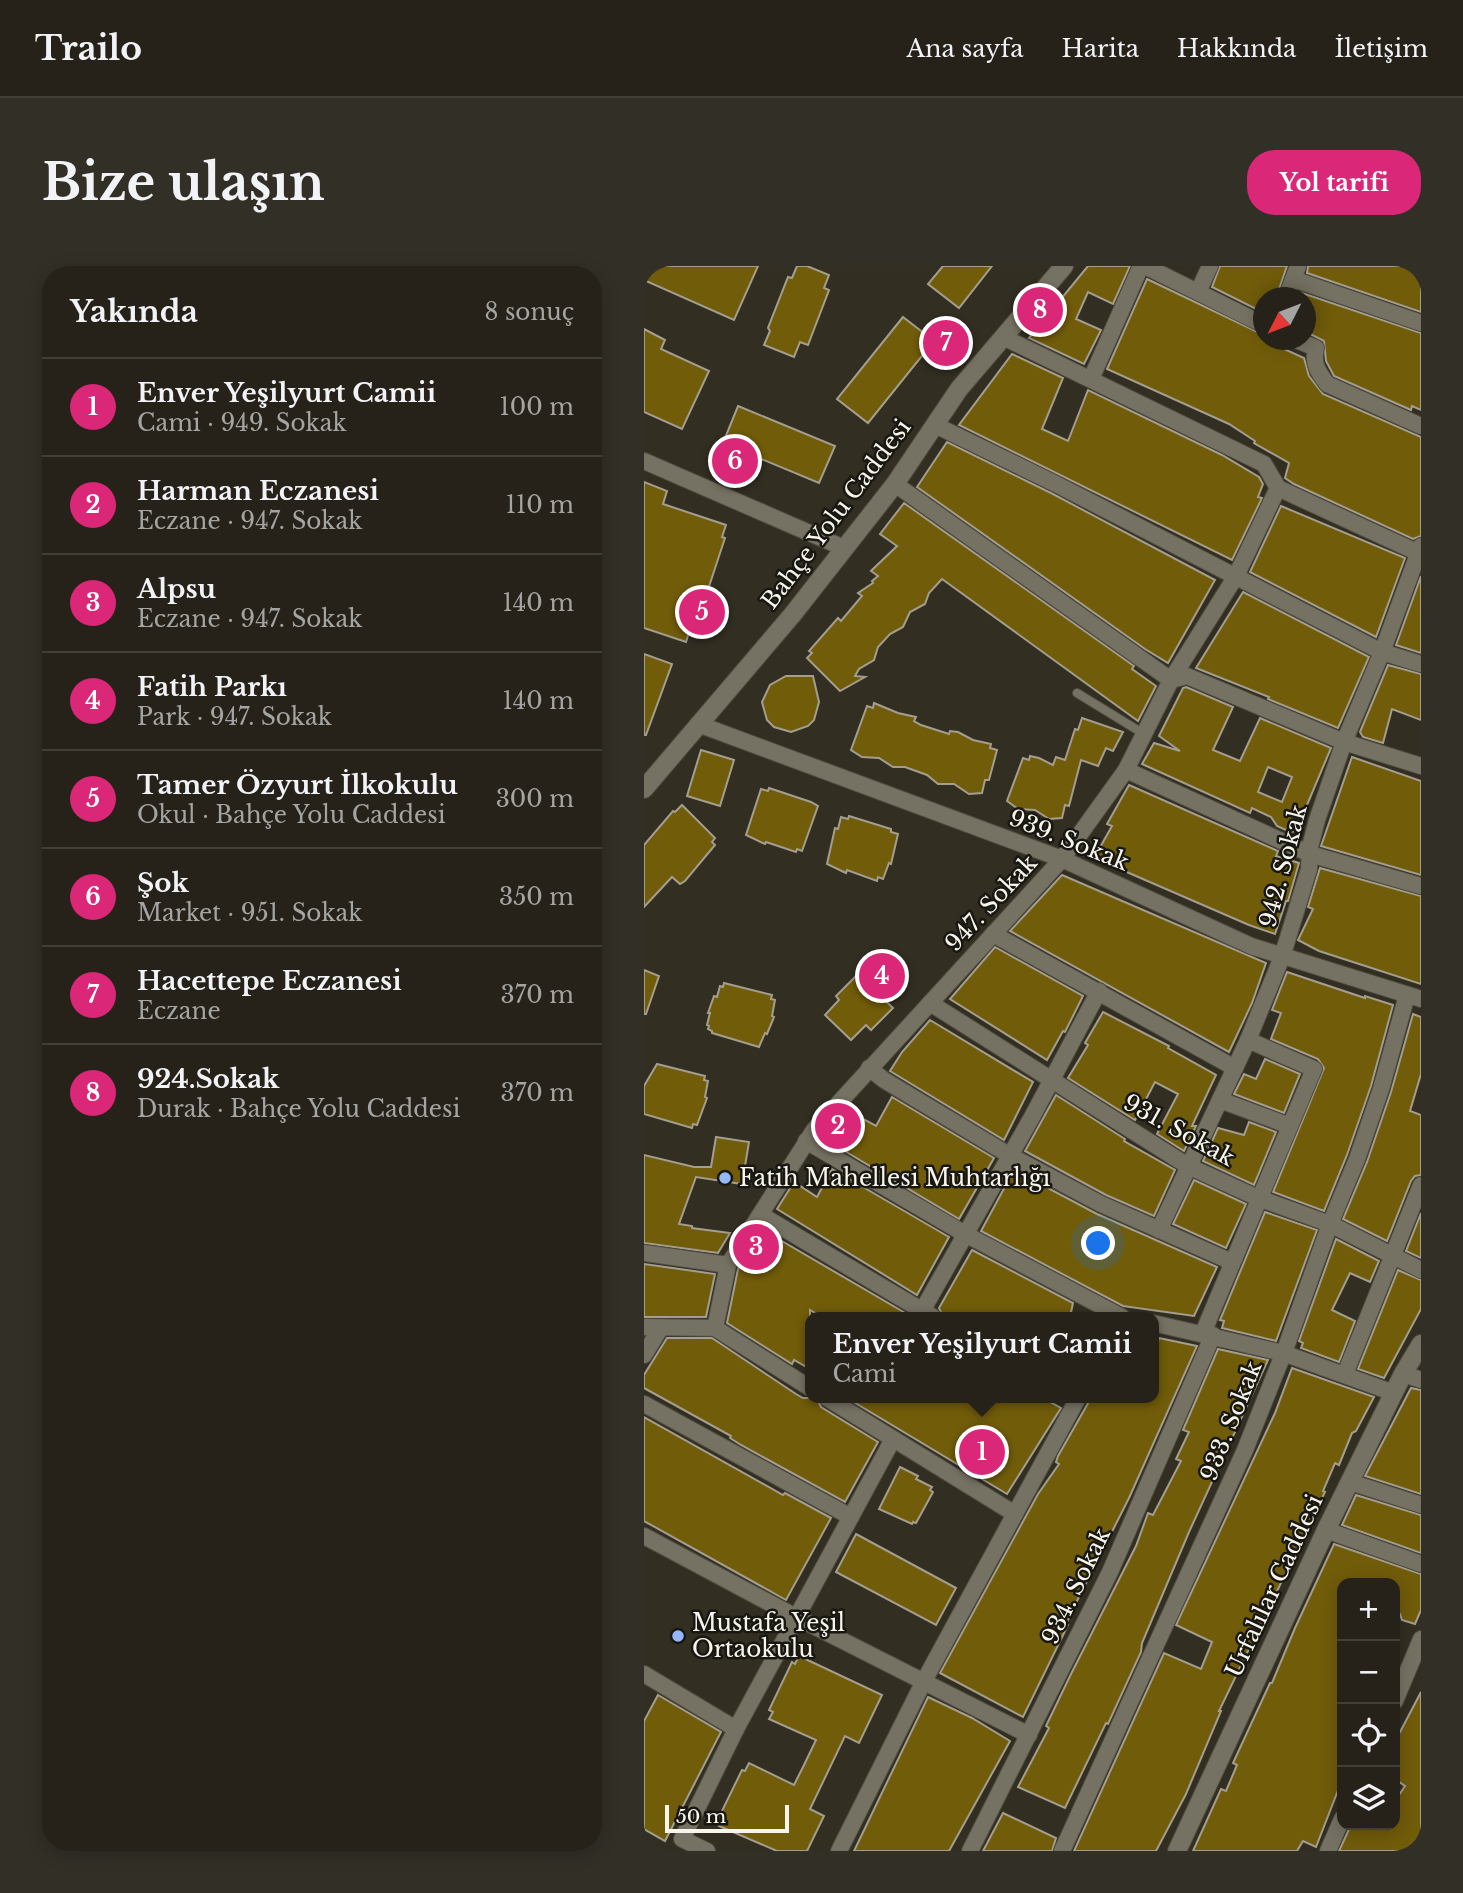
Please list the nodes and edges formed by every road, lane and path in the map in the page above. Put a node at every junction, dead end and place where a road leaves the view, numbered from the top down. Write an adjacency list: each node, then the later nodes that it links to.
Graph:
1 (1064, 266): 8 (street, Bahçe Yolu Caddesi)
2 (1143, 266): 5 (street); 10 (street)
3 (1210, 266): 5 (street)
4 (1296, 272): 7 (street)
5 (1198, 292): 6 (street)
6 (1253, 320)
7 (1421, 323)
8 (1003, 337): 10 (street); 11 (street, Bahçe Yolu Caddesi)
9 (1315, 350): 12 (street)
10 (1091, 379): 15 (street)
11 (935, 425): 14 (street, Bahçe Yolu Caddesi); 18 (street)
12 (1421, 426)
13 (644, 461): 16 (street)
14 (895, 484): 16 (street, Bahçe Yolu Caddesi); 21 (street)
15 (1278, 488): 17 (street); 18 (street, 947. Sokak)
16 (844, 548): 23 (street, Bahçe Yolu Caddesi)
17 (1420, 551): 19 (street, 942. Sokak)
18 (1236, 576): 19 (street); 21 (street, 947. Sokak)
19 (1382, 652): 20 (street); 25 (street, 942. Sokak)
20 (1421, 664)
21 (1171, 680): 24 (street, 947. Sokak); 25 (street)
22 (1077, 693): 24 (lane)
23 (698, 724): 28 (street, Bahçe Yolu Caddesi); 30 (street, 939. Sokak)
24 (1144, 734): 27 (street, 947. Sokak)
25 (1344, 742): 26 (street); 29 (street, 942. Sokak)
26 (1421, 766)
27 (1126, 770): 29 (street); 30 (street, 947. Sokak)
28 (644, 789)
29 (1310, 855): 31 (street); 33 (street, 942. Sokak)
30 (1062, 859): 32 (street, 947. Sokak); 33 (street, 939. Sokak)
31 (1421, 886)
32 (993, 934): 34 (street); 36 (street, 947. Sokak)
33 (1282, 957): 35 (street, 939. Sokak); 37 (street, 942. Sokak)
34 (1099, 991): 39 (street); 40 (street)
35 (1414, 997): 49 (street, 933. Sokak)
36 (930, 1003): 38 (street, 947. Sokak); 40 (street, 931. Sokak)
37 (1248, 1040): 39 (street, 942. Sokak); 42 (street, 934. Sokak)
38 (869, 1068): 43 (street, 947. Sokak); 44 (street)
39 (1234, 1068): 41 (street, 942. Sokak)
40 (1051, 1081): 44 (street); 45 (street, 931. Sokak)
41 (1220, 1100): 42 (street); 45 (street, 942. Sokak)
42 (1290, 1126): 47 (street, 934. Sokak)
43 (806, 1141): 48 (street, 947. Sokak); 51 (street)
44 (1010, 1155): 50 (street); 51 (street)
45 (1188, 1166): 47 (street, 931. Sokak); 50 (street, 942. Sokak)
46 (1421, 1185): 53 (street)
47 (1258, 1198): 49 (street, 931. Sokak); 54 (street, 934. Sokak)
48 (761, 1215): 55 (street, 947. Sokak); 57 (street)
49 (1330, 1224): 53 (street, 931. Sokak); 65 (street, 933. Sokak)
50 (1159, 1230): 54 (street)
51 (965, 1234): 58 (street); 59 (street)
52 (644, 1253): 55 (street)
53 (1392, 1256): 56 (street, 931. Sokak); 67 (street)
54 (1232, 1262): 63 (street, 934. Sokak)
55 (728, 1265): 62 (street, 947. Sokak)
56 (1421, 1270)
57 (924, 1312)
58 (928, 1312)
59 (1113, 1312)
60 (1159, 1325): 63 (street)
61 (652, 1328): 62 (street); 66 (street)
62 (715, 1328): 70 (street)
63 (1208, 1334): 65 (street); 89 (street, 934. Sokak)
64 (1421, 1344): 68 (street, Urfalılar Caddesi)
65 (1283, 1353): 67 (street); 94 (street, 933. Sokak)
66 (644, 1355)
67 (1345, 1374): 71 (street)
68 (1403, 1374): 69 (street); 71 (street, Urfalılar Caddesi)
69 (1421, 1380)
70 (805, 1385)
71 (1394, 1393): 76 (street, Urfalılar Caddesi)
72 (835, 1403): 75 (street)
73 (1073, 1403): 78 (street)
74 (644, 1404): 79 (street)
75 (893, 1439): 78 (street); 79 (street)
76 (1350, 1482): 77 (street); 80 (street, Urfalılar Caddesi)
77 (1421, 1505)
78 (1014, 1514): 86 (street)
79 (852, 1517): 83 (street)
80 (1326, 1530): 82 (street); 95 (street, Urfalılar Caddesi)
81 (644, 1536): 83 (street)
82 (1421, 1564)
83 (796, 1617): 86 (street); 88 (street)
84 (1421, 1639): 87 (street)
85 (644, 1674): 88 (street)
86 (925, 1681): 89 (street); 92 (street)
87 (1400, 1689)
88 (736, 1728): 91 (street)
89 (1029, 1735): 93 (street, 934. Sokak)
90 (1337, 1830): 96 (street)
91 (707, 1851)
92 (839, 1851)
93 (970, 1851)
94 (1062, 1851)
95 (1177, 1851)
96 (1328, 1851)

